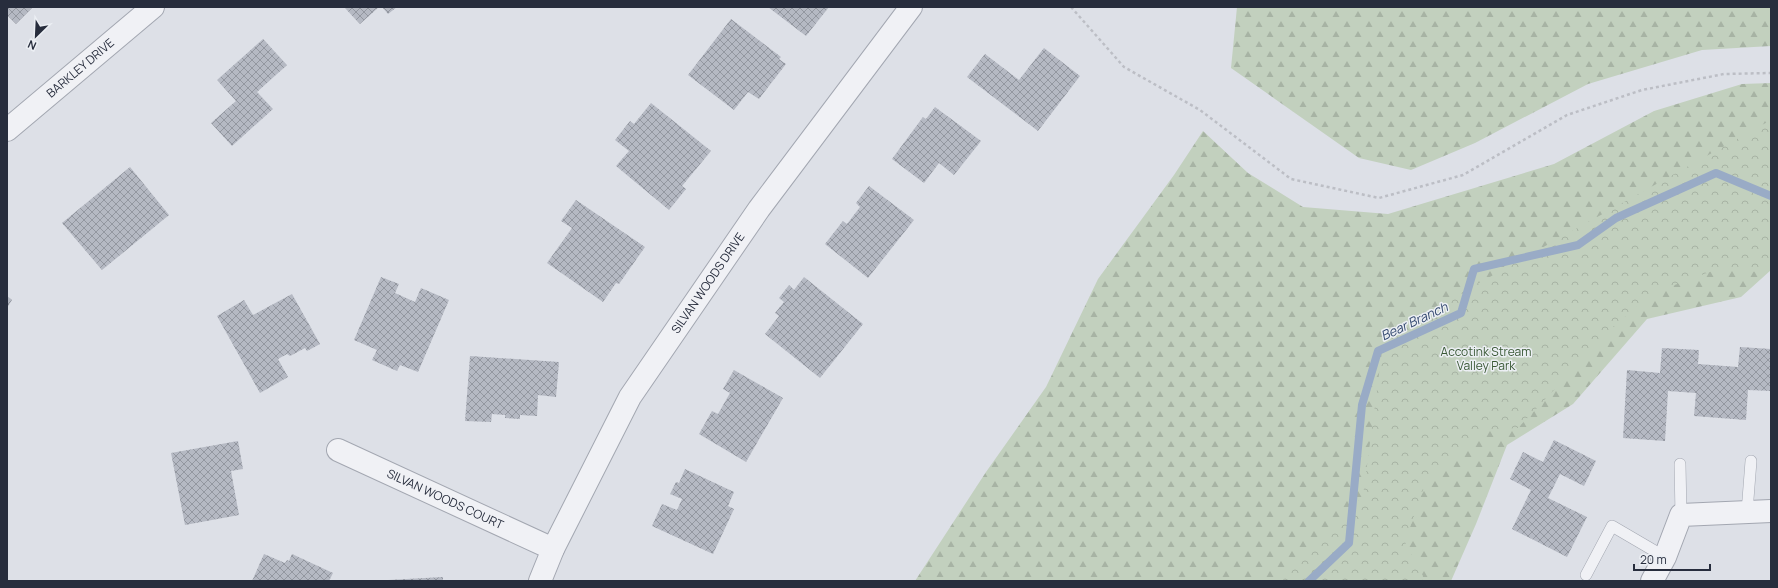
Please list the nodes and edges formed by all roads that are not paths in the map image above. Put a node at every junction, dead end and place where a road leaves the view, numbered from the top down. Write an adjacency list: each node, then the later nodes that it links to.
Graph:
1 (153, 7): 3 (street, BARKLEY DRIVE)
2 (911, 7): 10 (street, SILVAN WOODS DRIVE)
3 (7, 130)
4 (338, 450): 10 (street, SILVAN WOODS COURT)
5 (1751, 461): 8 (lane)
6 (1680, 464): 9 (lane)
7 (1771, 511): 8 (street)
8 (1747, 512): 9 (street)
9 (1681, 515): 11 (street)
10 (553, 549): 13 (street, SILVAN WOODS DRIVE)
11 (1665, 557): 12 (lane); 14 (street)
12 (1586, 575)
13 (540, 581)
14 (1652, 581)

